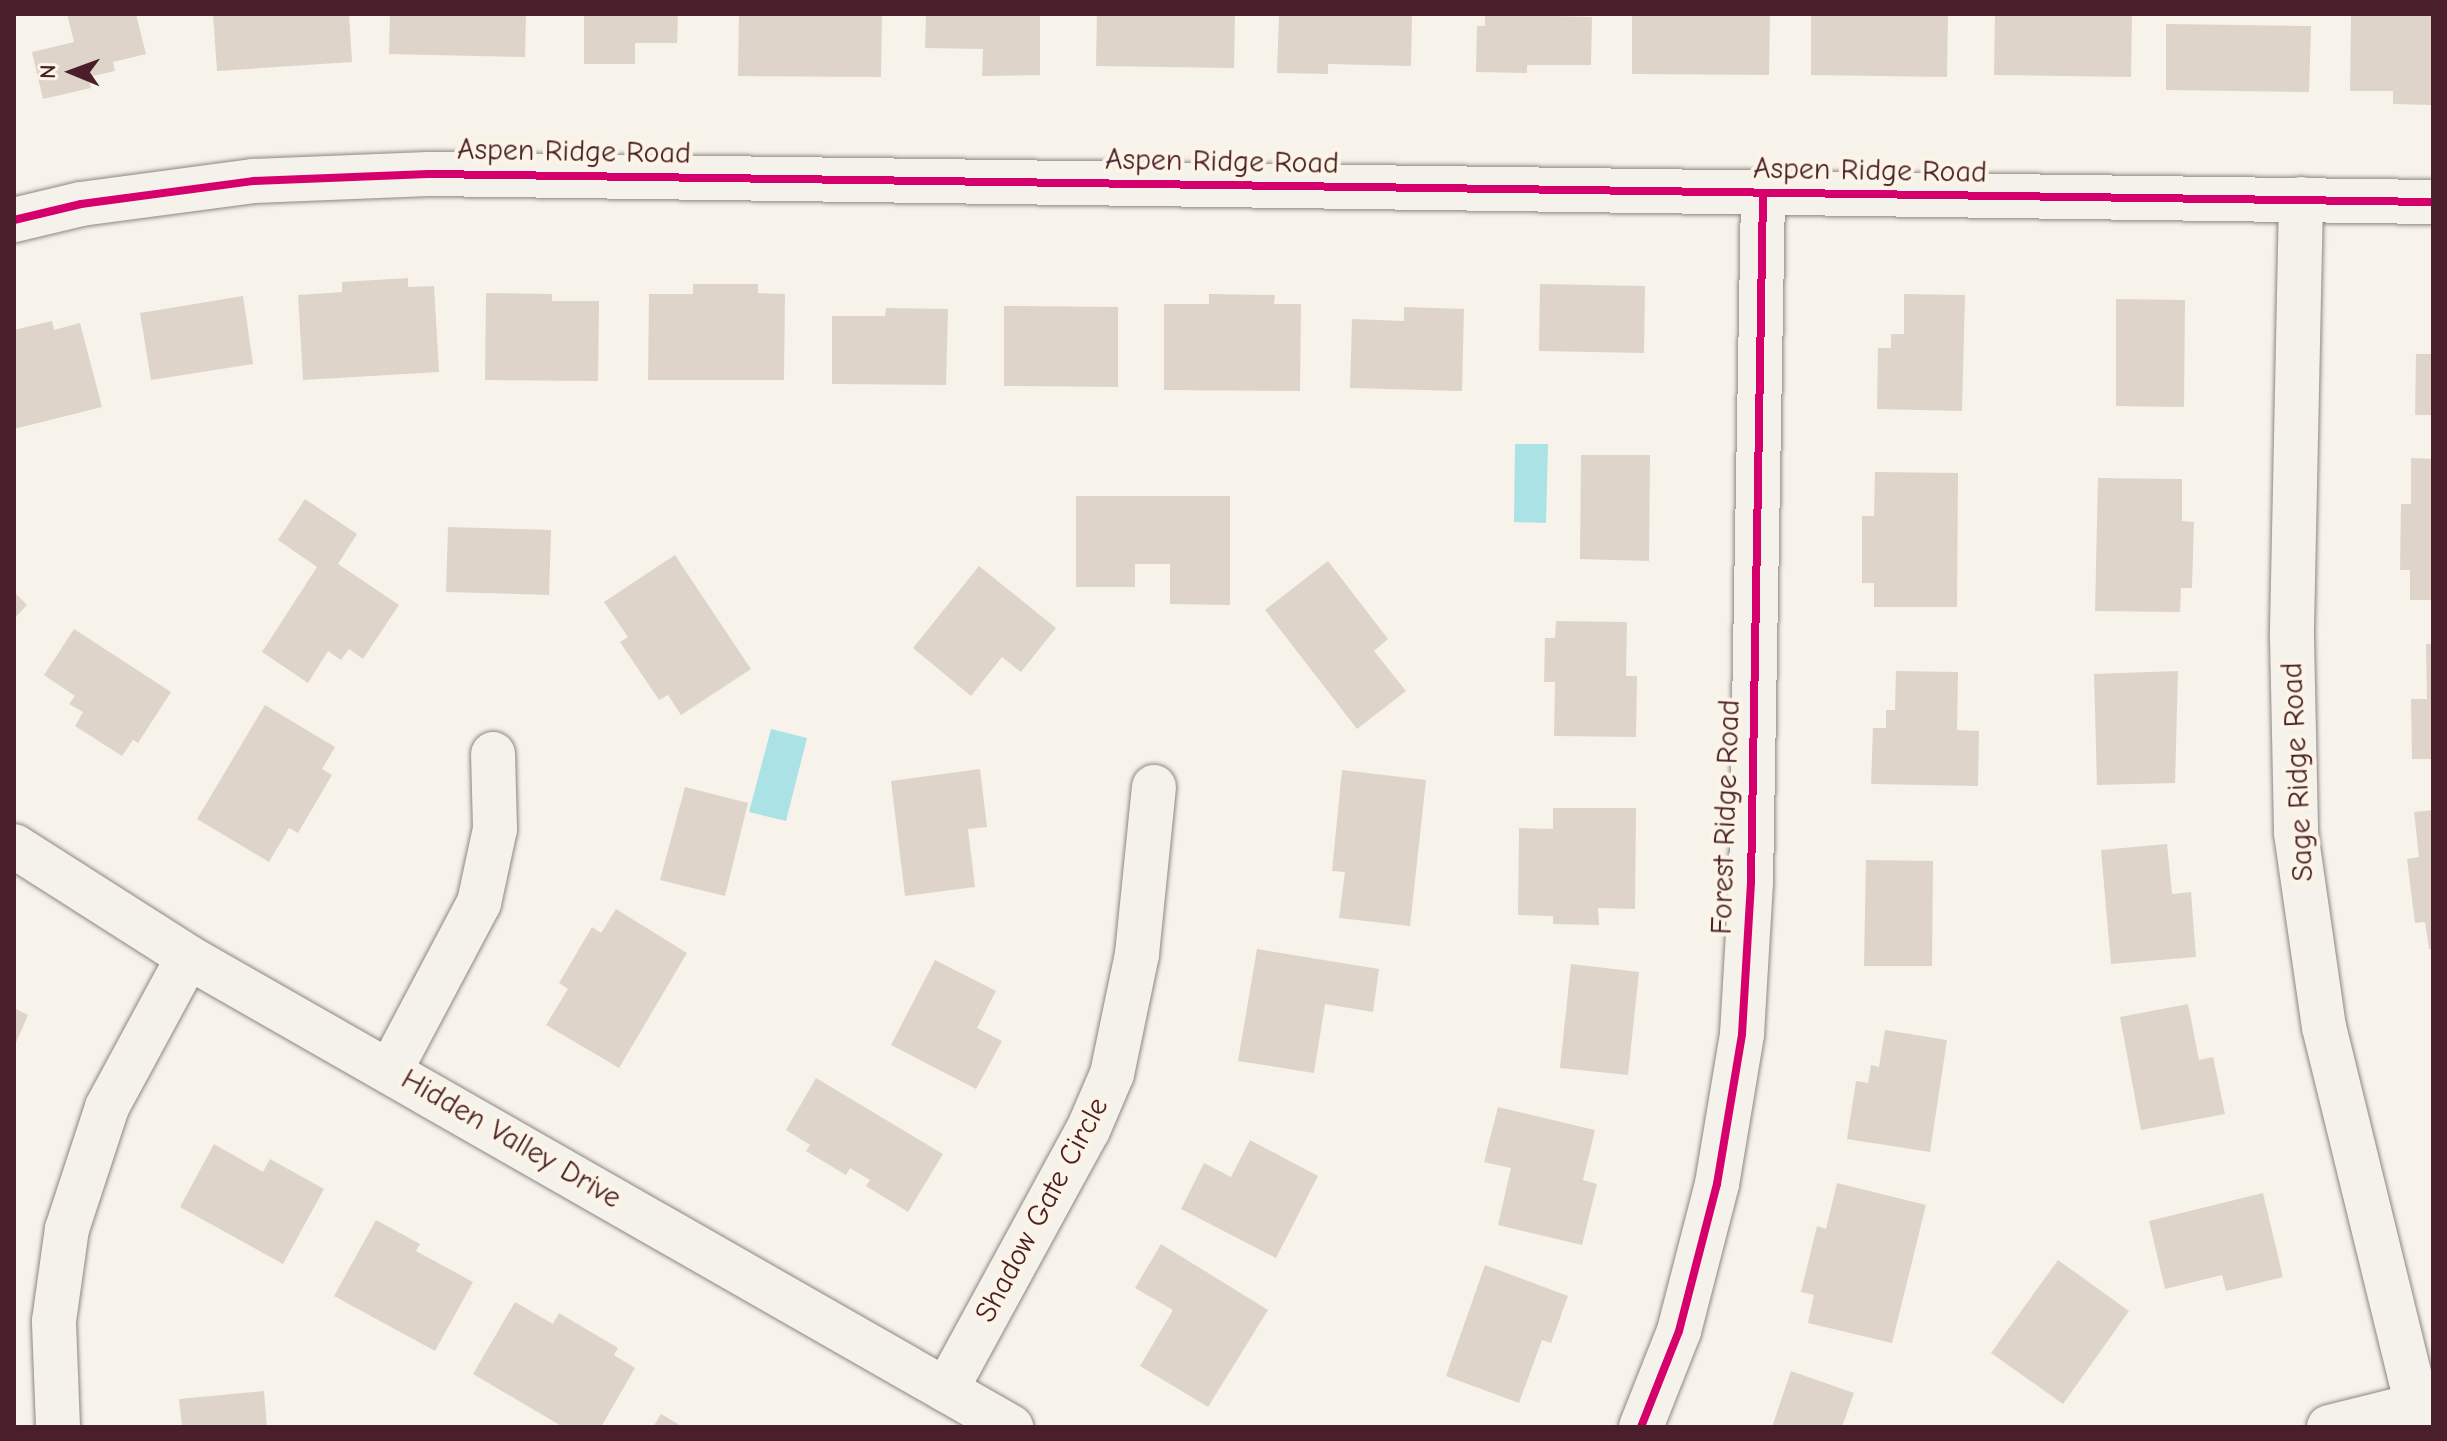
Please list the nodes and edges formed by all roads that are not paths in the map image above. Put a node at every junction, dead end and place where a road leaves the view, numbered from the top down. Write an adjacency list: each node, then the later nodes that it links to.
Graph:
1 (1763, 194): 2 (street, Aspen Ridge Road); 4 (street, Aspen Ridge Road); 14 (street, Forest Ridge Road)
2 (2301, 199): 3 (street, Aspen Ridge Road); 11 (street, Sage Ridge Road)
3 (2433, 202)
4 (14, 220)
5 (493, 754): 9 (street)
6 (1154, 787): 10 (street, Shadow Gate Circle)
7 (14, 846): 8 (street, Hidden Valley Drive)
8 (188, 957): 9 (street, Hidden Valley Drive); 12 (street)
9 (391, 1069): 10 (street, Hidden Valley Drive)
10 (946, 1390): 13 (street, Hidden Valley Drive)
11 (2420, 1416): 15 (street)
12 (58, 1427)
13 (1011, 1427)
14 (1641, 1427)
15 (2329, 1427)

